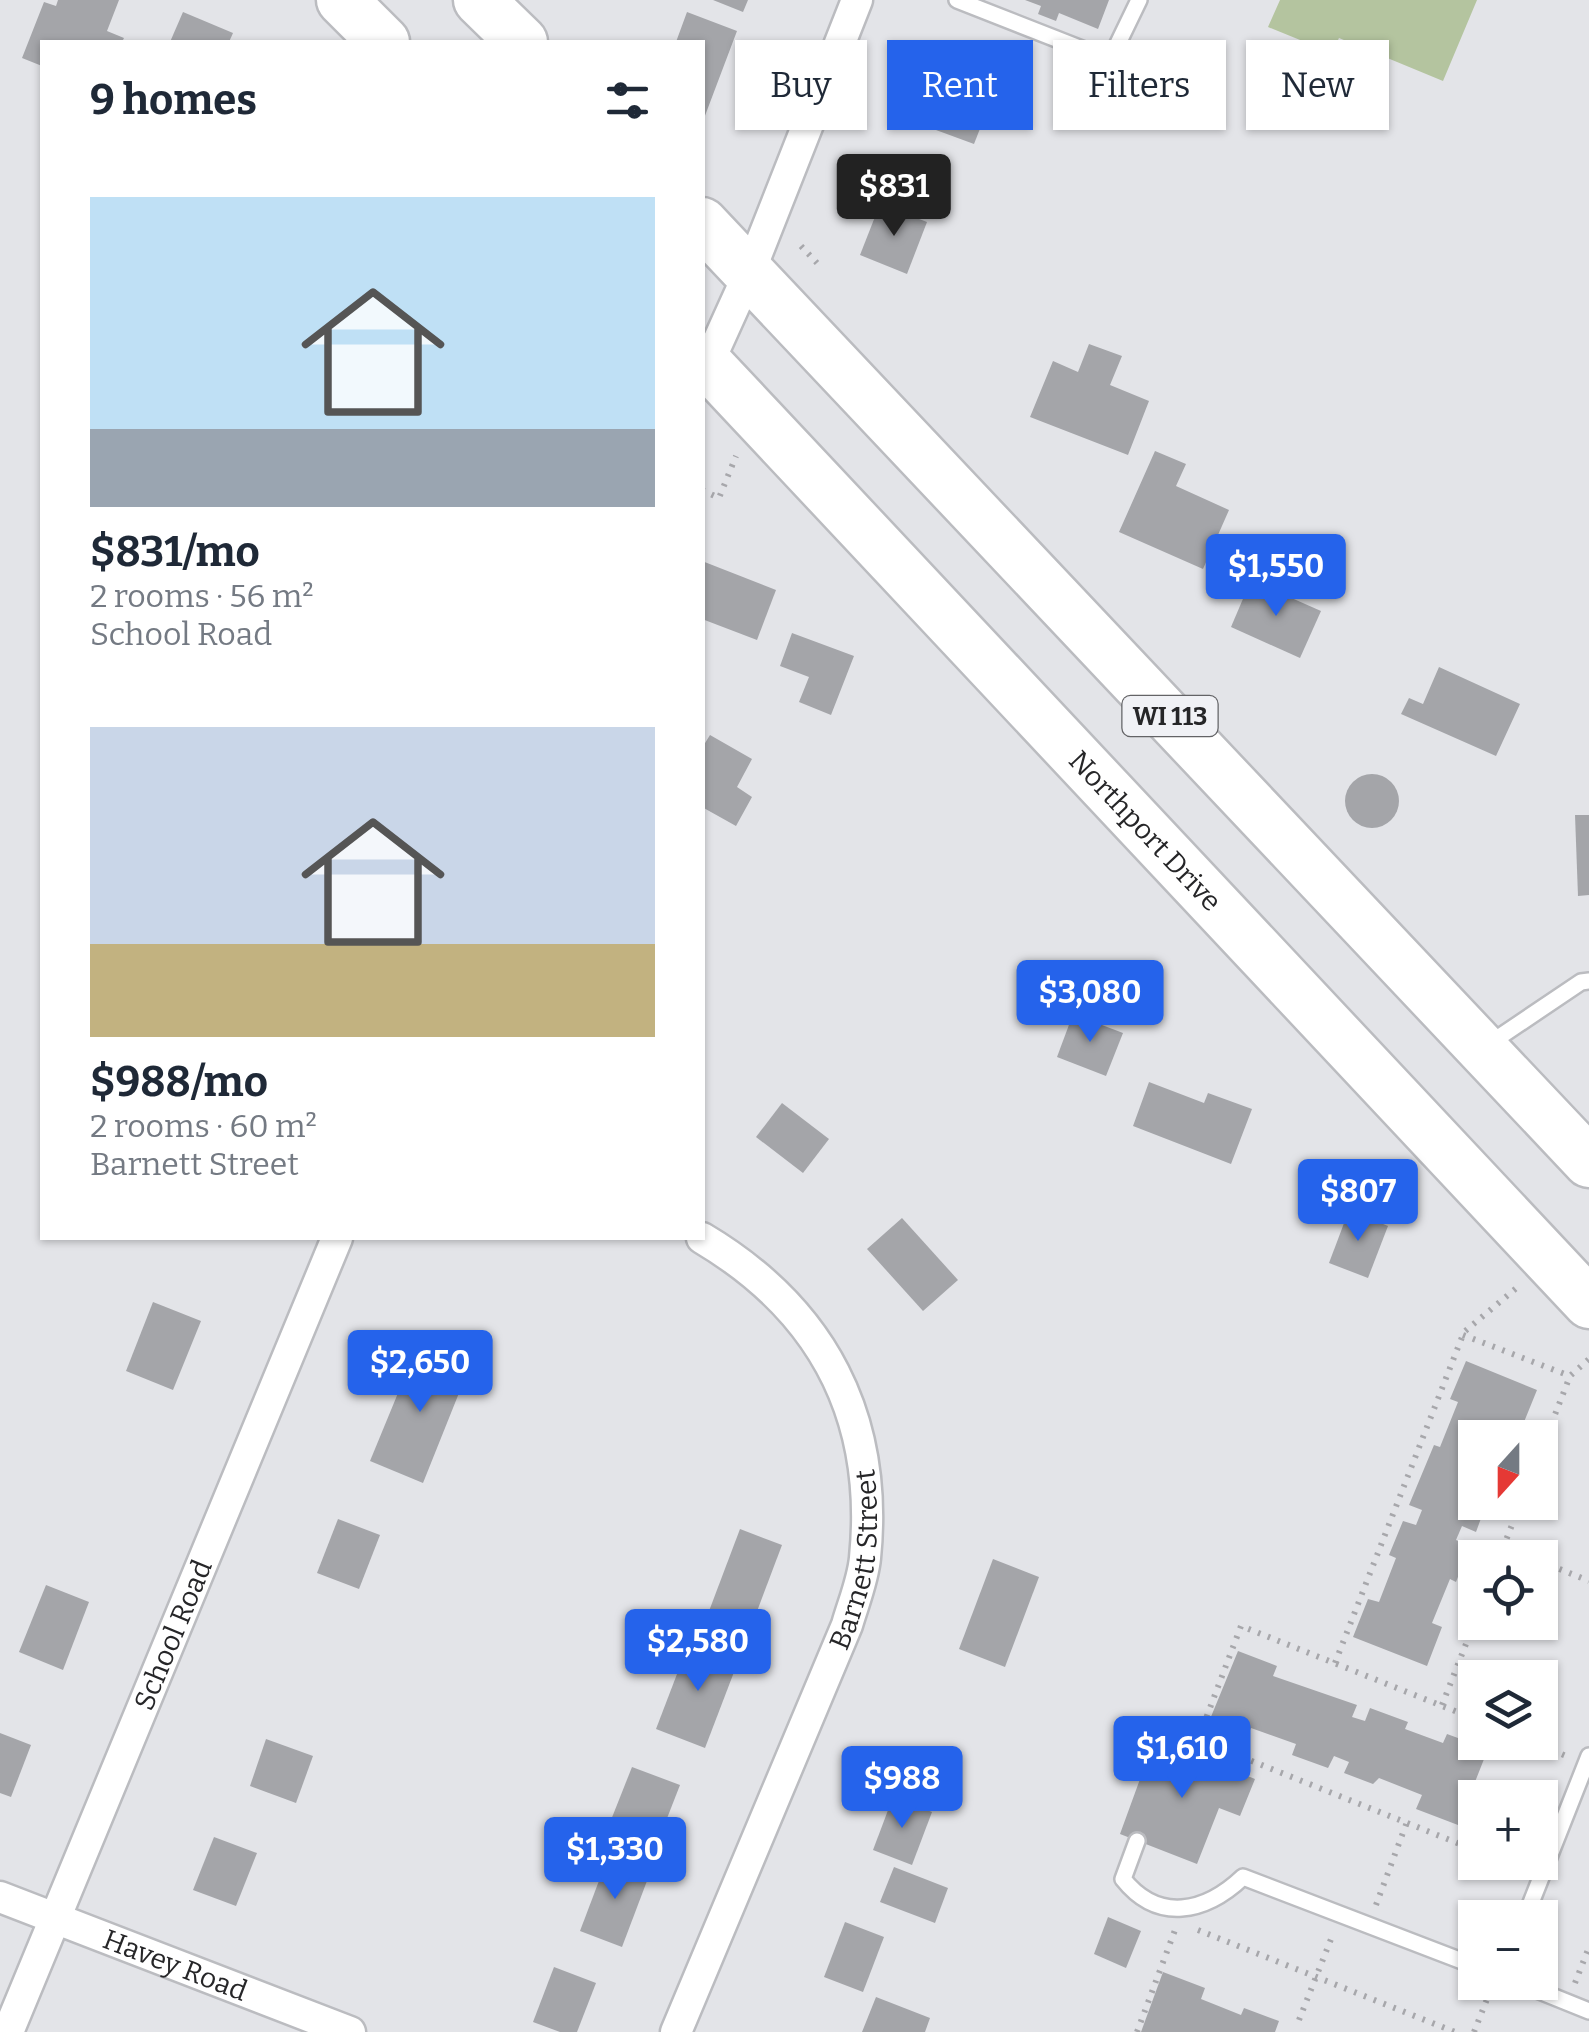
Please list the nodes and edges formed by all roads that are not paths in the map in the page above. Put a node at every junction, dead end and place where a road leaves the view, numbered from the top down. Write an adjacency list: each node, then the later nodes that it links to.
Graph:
1 (342, 0): 6 (main road)
2 (479, 0): 7 (main road)
3 (857, 0): 9 (street)
4 (958, 0): 5 (lane)
5 (1139, 0)
6 (382, 40)
7 (520, 40)
8 (705, 227): 9 (main road, WI 113)
9 (750, 271): 10 (street); 13 (main road, WI 113)
10 (705, 364)
11 (705, 367): 17 (main road, Northport Drive)
12 (1586, 979): 13 (lane)
13 (1482, 1049): 14 (main road, WI 113)
14 (1589, 1162)
15 (337, 1240): 22 (street, School Road)
16 (705, 1240): 28 (street, Barnett Street)
17 (1589, 1303)
18 (1587, 1760): 21 (lane)
19 (1137, 1841): 23 (lane)
20 (0, 1897): 22 (street, Havey Road)
21 (1531, 1900)
22 (54, 1918): 26 (street, School Road); 27 (street, Havey Road)
23 (1458, 1959)
24 (1558, 1998): 25 (lane)
25 (1589, 2010)
26 (8, 2032)
27 (350, 2032)
28 (676, 2032)

